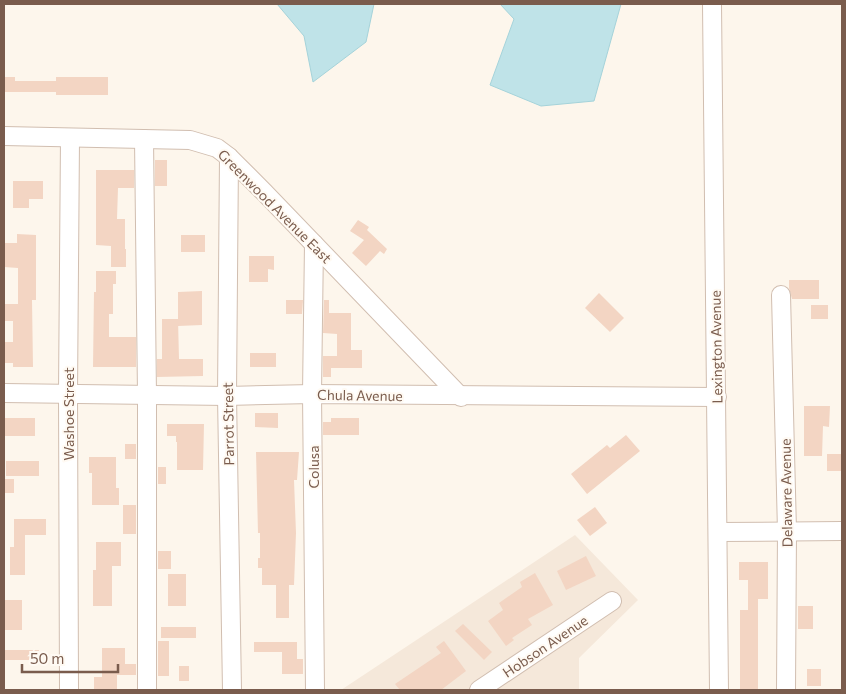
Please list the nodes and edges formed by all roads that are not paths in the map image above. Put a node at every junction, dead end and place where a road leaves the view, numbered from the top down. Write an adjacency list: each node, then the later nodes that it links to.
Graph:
1 (712, 4): 14 (street, Lexington Avenue)
2 (4, 136): 3 (street, Greenwood Avenue East)
3 (70, 138): 4 (street, Greenwood Avenue East); 9 (street, Washoe Street)
4 (144, 139): 5 (street, Greenwood Avenue East); 11 (street)
5 (229, 157): 6 (street, Greenwood Avenue East); 12 (street, Parrot Street)
6 (314, 244): 10 (street, Colusa); 13 (street, Greenwood Avenue East)
7 (781, 295): 15 (street, Delaware Avenue)
8 (4, 393): 9 (street, Chula Avenue)
9 (68, 393): 11 (street, Chula Avenue); 19 (street, Washoe Street)
10 (312, 394): 12 (street, Chula Avenue); 13 (street, Chula Avenue); 22 (street, Colusa)
11 (147, 395): 12 (street, Chula Avenue); 20 (street)
12 (228, 396): 21 (street, Parrot Street)
13 (461, 397): 14 (street, Chula Avenue)
14 (717, 398): 17 (street, Lexington Avenue)
15 (787, 531): 16 (street); 17 (street); 25 (street, Delaware Avenue)
16 (842, 531)
17 (718, 532): 24 (street, Lexington Avenue)
18 (612, 601): 23 (street, Hobson Avenue)
19 (69, 690)
20 (147, 690)
21 (232, 690)
22 (315, 690)
23 (479, 690)
24 (719, 690)
25 (786, 690)

